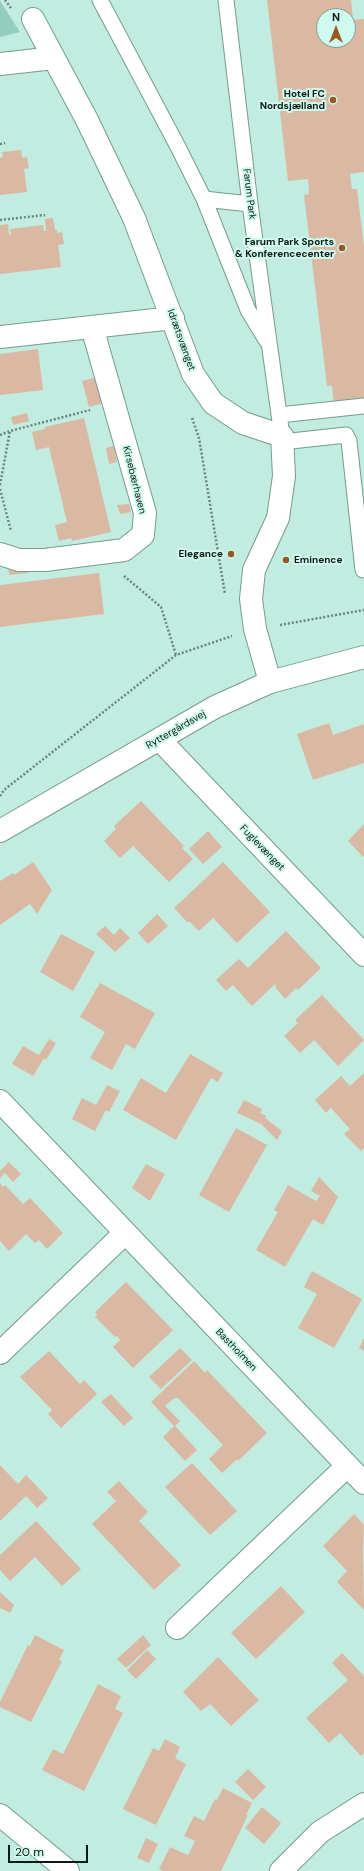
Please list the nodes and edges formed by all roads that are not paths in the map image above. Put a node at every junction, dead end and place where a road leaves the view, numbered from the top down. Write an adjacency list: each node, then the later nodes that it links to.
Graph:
1 (100, 0): 6 (lane)
2 (226, 0): 7 (lane, Farum Park)
3 (33, 19): 4 (street, Idrætsvænget)
4 (54, 58): 5 (street); 8 (street, Idrætsvænget)
5 (0, 64)
6 (204, 199): 7 (lane); 11 (lane)
7 (250, 204): 11 (lane, Farum Park)
8 (173, 318): 9 (street); 13 (street, Idrætsvænget)
9 (92, 327): 10 (street); 14 (street, Kirsebærhaven)
10 (0, 337)
11 (269, 344): 13 (lane, Farum Park)
12 (364, 406): 13 (lane)
13 (281, 431): 15 (lane); 17 (street)
14 (10, 557)
15 (363, 570)
16 (364, 657): 17 (street, Ryttergårdsvej)
17 (270, 682): 18 (street, Ryttergårdsvej)
18 (160, 740): 19 (street, Ryttergårdsvej); 20 (street, Fuglevænget)
19 (0, 831)
20 (364, 955)
21 (0, 1101): 22 (street, Bastholmen)
22 (125, 1233): 23 (street); 24 (street, Bastholmen)
23 (0, 1353)
24 (347, 1466): 25 (street, Bastholmen); 26 (street)
25 (364, 1484)
26 (176, 1628)
27 (364, 1804): 30 (street)
28 (0, 1815): 29 (street)
29 (68, 1871)
30 (281, 1871)

